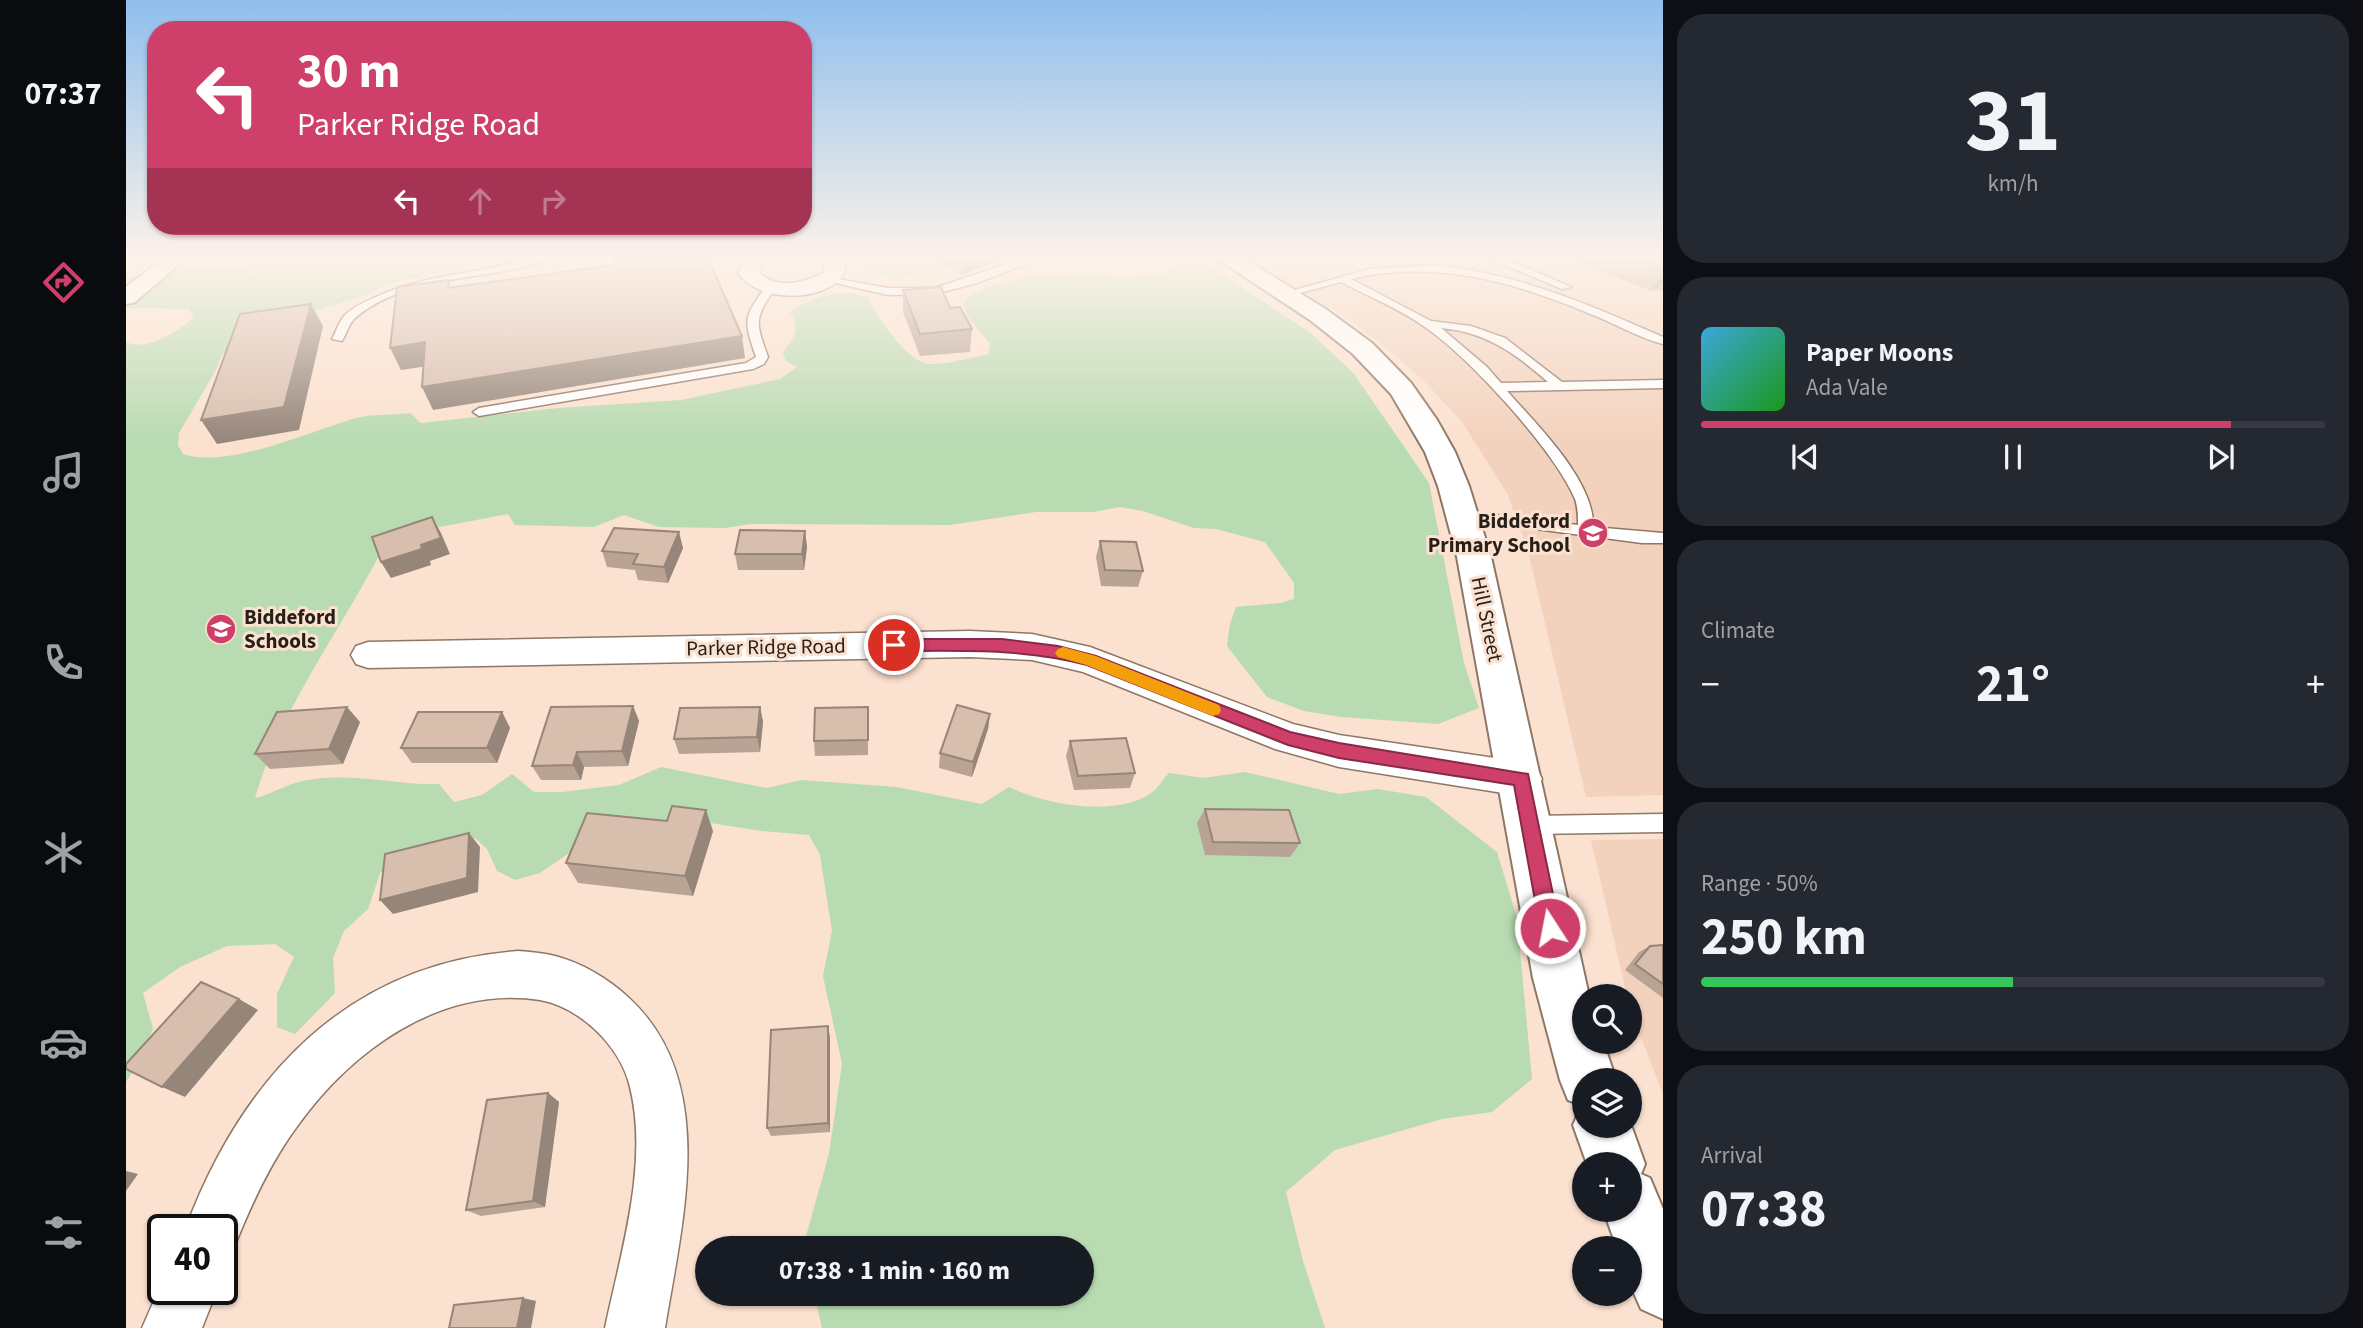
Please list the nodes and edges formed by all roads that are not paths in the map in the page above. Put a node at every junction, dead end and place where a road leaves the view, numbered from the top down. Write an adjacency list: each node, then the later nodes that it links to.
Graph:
1 (348, 318): 9 (lane)
2 (753, 318): 14 (lane)
3 (1321, 318): 15 (street, Hill Street)
4 (1417, 318): 7 (lane)
5 (1607, 318): 10 (lane)
6 (1639, 318): 8 (lane)
7 (1429, 324): 12 (lane); 13 (lane)
8 (1663, 328)
9 (338, 339)
10 (1663, 341)
11 (1663, 384): 12 (lane)
12 (1559, 386): 13 (lane)
13 (1500, 387): 16 (lane)
14 (479, 412)
15 (1464, 516): 16 (lane); 19 (street, Hill Street)
16 (1585, 531): 17 (lane)
17 (1663, 538)
18 (368, 655): 19 (street, Parker Ridge Road)
19 (1522, 779): 21 (street, Hill Street)
20 (1663, 823): 21 (lane)
21 (1530, 825): 22 (street, Hill Street)
22 (1585, 1068)
23 (220, 1214): 28 (street)
24 (1638, 1222): 25 (street)
25 (1663, 1287)
26 (182, 1305): 27 (street)
27 (172, 1328)
28 (635, 1328)

